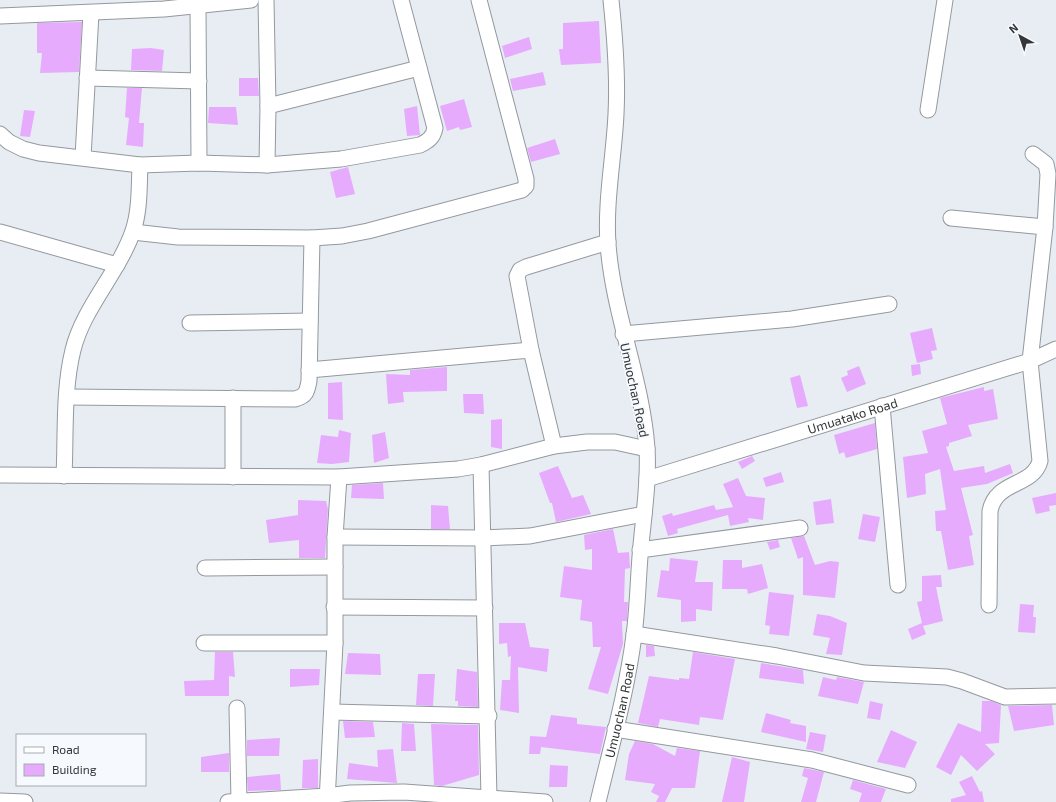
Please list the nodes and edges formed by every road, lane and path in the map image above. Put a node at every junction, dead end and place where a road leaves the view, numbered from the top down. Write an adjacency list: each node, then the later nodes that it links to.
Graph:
1 (251, 0): 8 (street)
2 (266, 0): 14 (street)
3 (401, 0): 11 (street)
4 (479, 0): 26 (street)
5 (611, 0): 27 (street, Umuochan Road)
6 (945, 0): 15 (street)
7 (164, 5): 8 (street); 9 (street)
8 (198, 7): 13 (street)
9 (91, 12): 10 (street); 12 (street)
10 (0, 16)
11 (419, 68): 14 (street); 21 (street)
12 (87, 78): 13 (street); 18 (street)
13 (199, 80): 19 (street)
14 (268, 106): 21 (street)
15 (928, 110)
16 (0, 134): 18 (street)
17 (1034, 154): 23 (street)
18 (84, 157): 20 (street)
19 (199, 163): 20 (street); 21 (street)
20 (140, 165): 25 (street)
21 (267, 165)
22 (951, 218): 23 (street)
23 (1045, 228): 35 (street)
24 (0, 232): 28 (street)
25 (133, 232): 26 (street); 28 (street)
26 (312, 238): 30 (street)
27 (608, 242): 32 (street, Umuochan Road); 34 (street)
28 (117, 265): 37 (street)
29 (889, 304): 32 (street)
30 (310, 321): 31 (street); 36 (street)
31 (190, 323)
32 (624, 334): 41 (street, Umuochan Road)
33 (1056, 349): 35 (street, Umuatako Road)
34 (532, 350): 36 (street); 40 (street)
35 (1030, 361): 39 (street, Umuatako Road); 56 (street)
36 (309, 370): 38 (street)
37 (67, 397): 38 (street); 44 (street)
38 (233, 398): 45 (street)
39 (882, 406): 47 (street, Umuatako Road); 55 (street)
40 (554, 446): 41 (street); 42 (street)
41 (647, 449): 47 (street, Umuochan Road)
42 (481, 465): 46 (street); 51 (street)
43 (0, 475): 44 (street)
44 (64, 476): 45 (street)
45 (233, 477): 46 (street)
46 (339, 477): 50 (street)
47 (647, 478): 48 (street, Umuochan Road)
48 (644, 514): 51 (street); 52 (street, Umuochan Road)
49 (800, 528): 52 (street)
50 (335, 537): 51 (street); 53 (street)
51 (483, 538): 58 (street)
52 (640, 550): 59 (street, Umuochan Road)
53 (335, 567): 54 (street); 57 (street)
54 (205, 568)
55 (898, 585)
56 (989, 605)
57 (334, 606): 58 (street); 61 (street)
58 (485, 608): 65 (street)
59 (634, 634): 62 (street); 66 (street, Umuochan Road)
60 (204, 643): 61 (street)
61 (335, 643): 64 (street)
62 (1056, 696)
63 (237, 708): 74 (street)
64 (332, 712): 65 (street); 70 (street)
65 (488, 716): 69 (street)
66 (615, 729): 67 (street); 76 (street, Umuochan Road)
67 (908, 785)
68 (404, 797): 69 (street); 70 (street)
69 (489, 797): 75 (street)
70 (327, 799): 74 (street)
71 (0, 801): 72 (street)
72 (25, 802)
73 (228, 802): 74 (street)
74 (239, 802)
75 (545, 802)
76 (598, 802)

